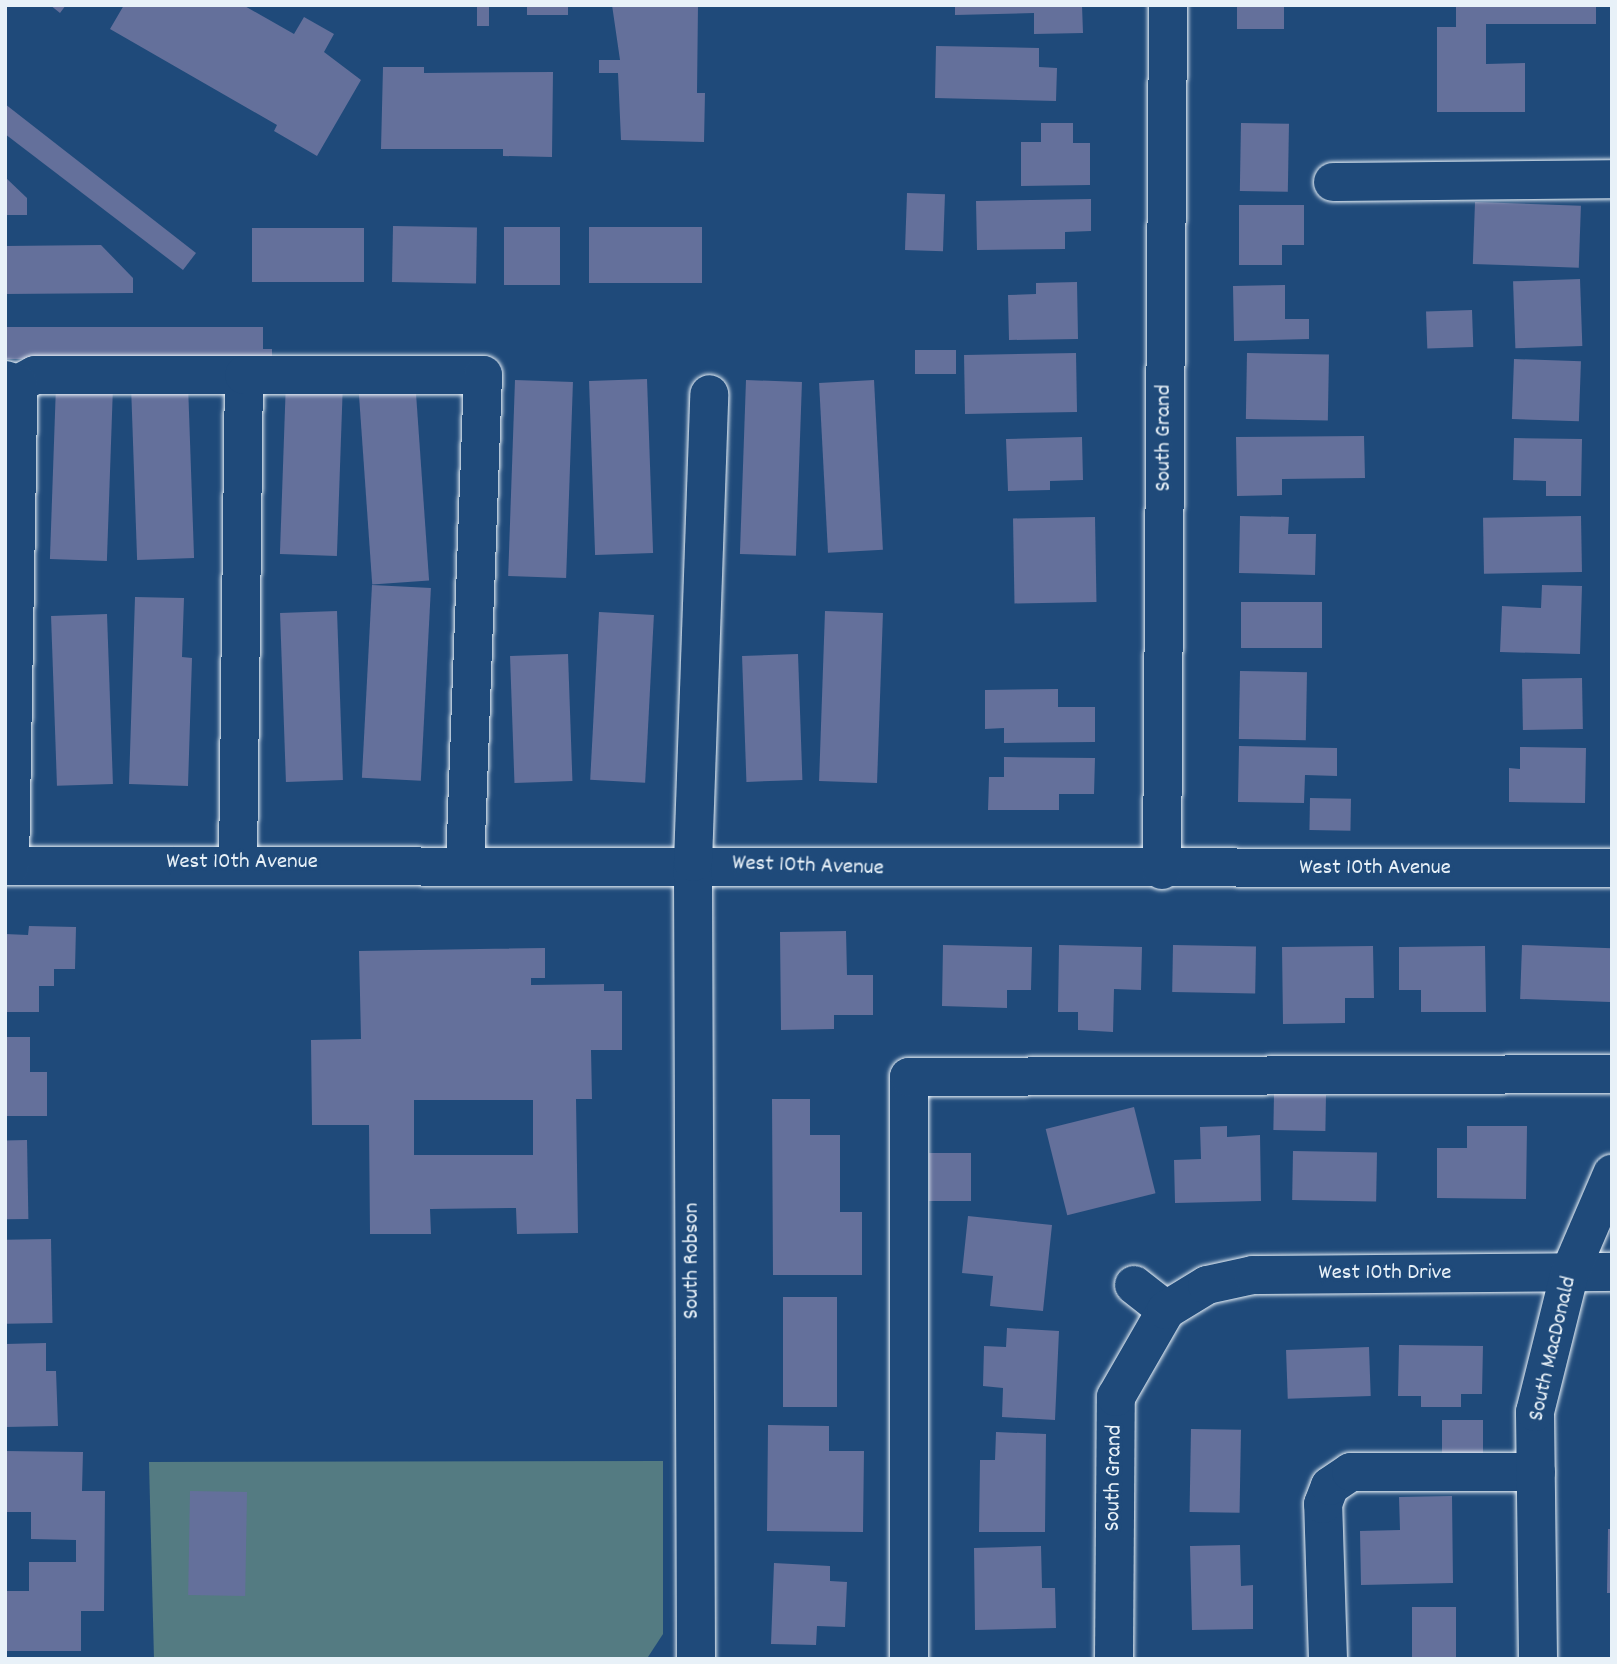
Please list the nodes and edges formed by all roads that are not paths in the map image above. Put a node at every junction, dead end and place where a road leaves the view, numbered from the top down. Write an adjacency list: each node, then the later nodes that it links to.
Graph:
1 (1168, 5): 12 (street, South Grand)
2 (1612, 179): 3 (street)
3 (1334, 182)
4 (244, 375): 5 (street); 8 (street); 9 (street)
5 (12, 382): 10 (street)
6 (709, 394): 7 (street, South Robson)
7 (692, 862): 9 (street, West 10th Avenue); 12 (street, West 10th Avenue); 20 (street, South Robson)
8 (238, 863): 9 (street, West 10th Avenue); 10 (street, West 10th Avenue)
9 (466, 863)
10 (8, 866)
11 (1612, 868): 12 (street, West 10th Avenue)
12 (1161, 870)
13 (1612, 1074): 21 (street)
14 (1612, 1174): 15 (street, South MacDonald)
15 (1570, 1272): 16 (street, West 10th Drive); 18 (street, West 10th Drive); 19 (street, South MacDonald)
16 (1612, 1272)
17 (1134, 1285): 18 (street)
18 (1166, 1310): 22 (street, South Grand)
19 (1536, 1472): 23 (street); 24 (street, South MacDonald)
20 (696, 1659)
21 (909, 1659)
22 (1114, 1659)
23 (1328, 1659)
24 (1538, 1659)

